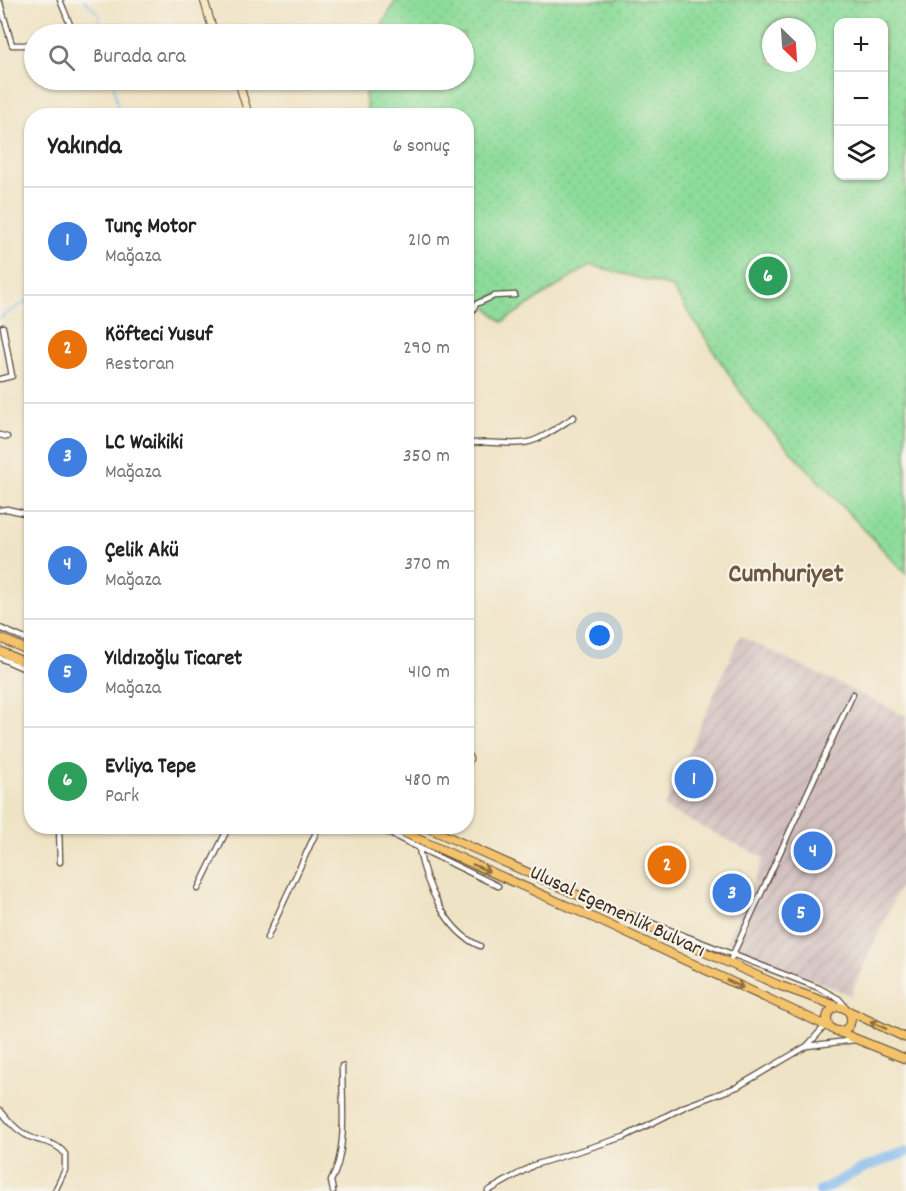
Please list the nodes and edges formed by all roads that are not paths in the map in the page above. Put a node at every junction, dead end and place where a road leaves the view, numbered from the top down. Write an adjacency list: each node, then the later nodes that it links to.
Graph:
1 (60, 0): 4 (street)
2 (204, 0): 5 (street)
3 (0, 3): 6 (street)
4 (70, 24)
5 (211, 24)
6 (24, 45)
7 (241, 90): 8 (street)
8 (247, 108)
9 (515, 295): 10 (street)
10 (474, 307)
11 (3, 327): 12 (street)
12 (0, 379)
13 (574, 417): 16 (street)
14 (0, 435): 15 (street)
15 (7, 436)
16 (474, 443)
17 (0, 510): 18 (street)
18 (24, 513)
19 (0, 628): 21 (street)
20 (0, 638): 22 (highway)
21 (24, 638)
22 (24, 648)
23 (0, 651): 25 (highway)
24 (0, 658): 26 (street)
25 (24, 662)
26 (24, 668)
27 (853, 694): 41 (street)
28 (59, 834): 35 (street)
29 (225, 834): 37 (street)
30 (315, 834): 39 (street)
31 (390, 834): 34 (street)
32 (407, 834): 45 (highway, Ulusal Egemenlik Bulvarı, one-way to 45)
33 (446, 834): 38 (highway, Ulusal Egemenlik Bulvarı)
34 (419, 849): 36 (street); 40 (street)
35 (60, 862)
36 (498, 886)
37 (198, 889)
38 (612, 909): 41 (street); 42 (highway, Ulusal Egemenlik Bulvarı)
39 (267, 939)
40 (480, 946)
41 (733, 954): 42 (street); 44 (street)
42 (729, 963): 43 (highway, Ulusal Egemenlik Bulvarı)
43 (839, 1007): 44 (highway); 45 (highway)
44 (849, 1011): 45 (highway); 46 (highway, one-way to 44)
45 (830, 1026): 47 (highway, Ulusal Egemenlik Bulvarı); 48 (street)
46 (906, 1038)
47 (860, 1040): 48 (street); 49 (highway, Ulusal Egemenlik Bulvarı)
48 (807, 1046): 54 (street)
49 (906, 1059)
50 (342, 1066): 53 (street)
51 (0, 1110): 52 (street)
52 (55, 1191)
53 (333, 1191)
54 (489, 1191)

